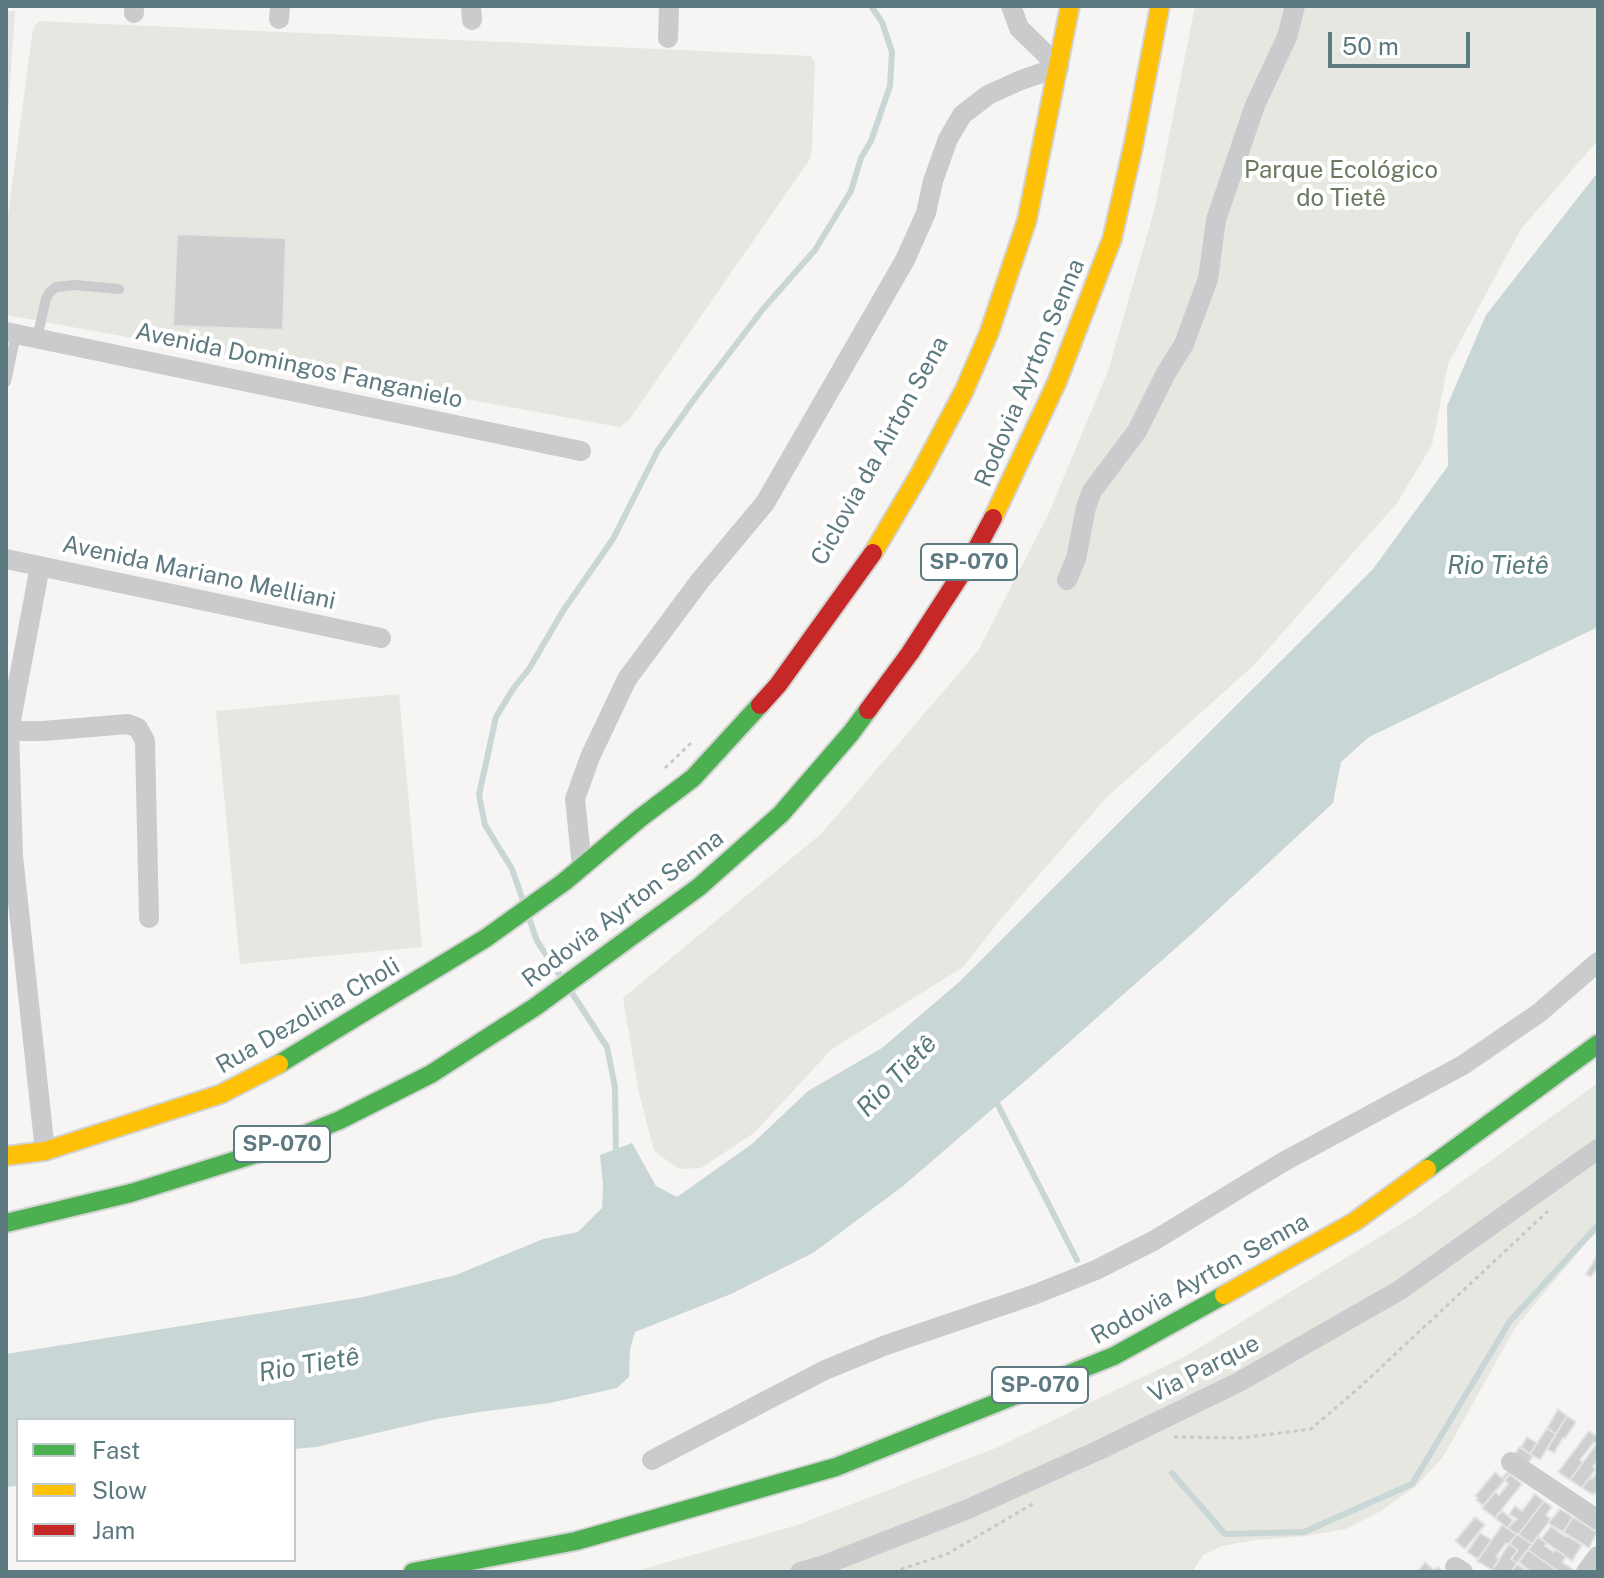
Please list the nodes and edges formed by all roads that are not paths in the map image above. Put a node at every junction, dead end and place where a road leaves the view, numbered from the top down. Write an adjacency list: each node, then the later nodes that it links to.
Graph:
1 (669, 6): 6 (street)
2 (1011, 6): 7 (street)
3 (1070, 6): 7 (main road, Rua Dezolina Choli)
4 (1160, 6): 26 (main road, Rodovia Ayrton Senna / SP-070)
5 (1295, 6): 15 (street)
6 (668, 38)
7 (1059, 67): 19 (main road, Rua Dezolina Choli); 19 (street)
8 (119, 289): 10 (lane)
9 (11, 333): 10 (street, Avenida Domingos Fanganielo); 11 (lane)
10 (37, 338): 12 (street, Avenida Domingos Fanganielo)
11 (6, 382)
12 (581, 451)
13 (6, 559): 14 (street, Avenida Mariano Melliani)
14 (40, 566): 16 (street, Avenida Mariano Melliani); 17 (street)
15 (1067, 580)
16 (381, 638)
17 (8, 731): 18 (street); 20 (street)
18 (10, 858): 24 (street)
19 (582, 866): 24 (main road, Rua Dezolina Choli)
20 (149, 918)
21 (1598, 962): 27 (street)
22 (1598, 1044): 31 (main road, Rodovia Ayrton Senna / SP-070)
23 (1598, 1149): 32 (street, Via Parque)
24 (45, 1151): 25 (main road, Rua Dezolina Choli)
25 (6, 1156)
26 (6, 1223)
27 (652, 1460)
28 (1511, 1462): 29 (street)
29 (1598, 1520)
30 (1598, 1556): 33 (street)
31 (413, 1572)
32 (800, 1572)
33 (1586, 1572)

